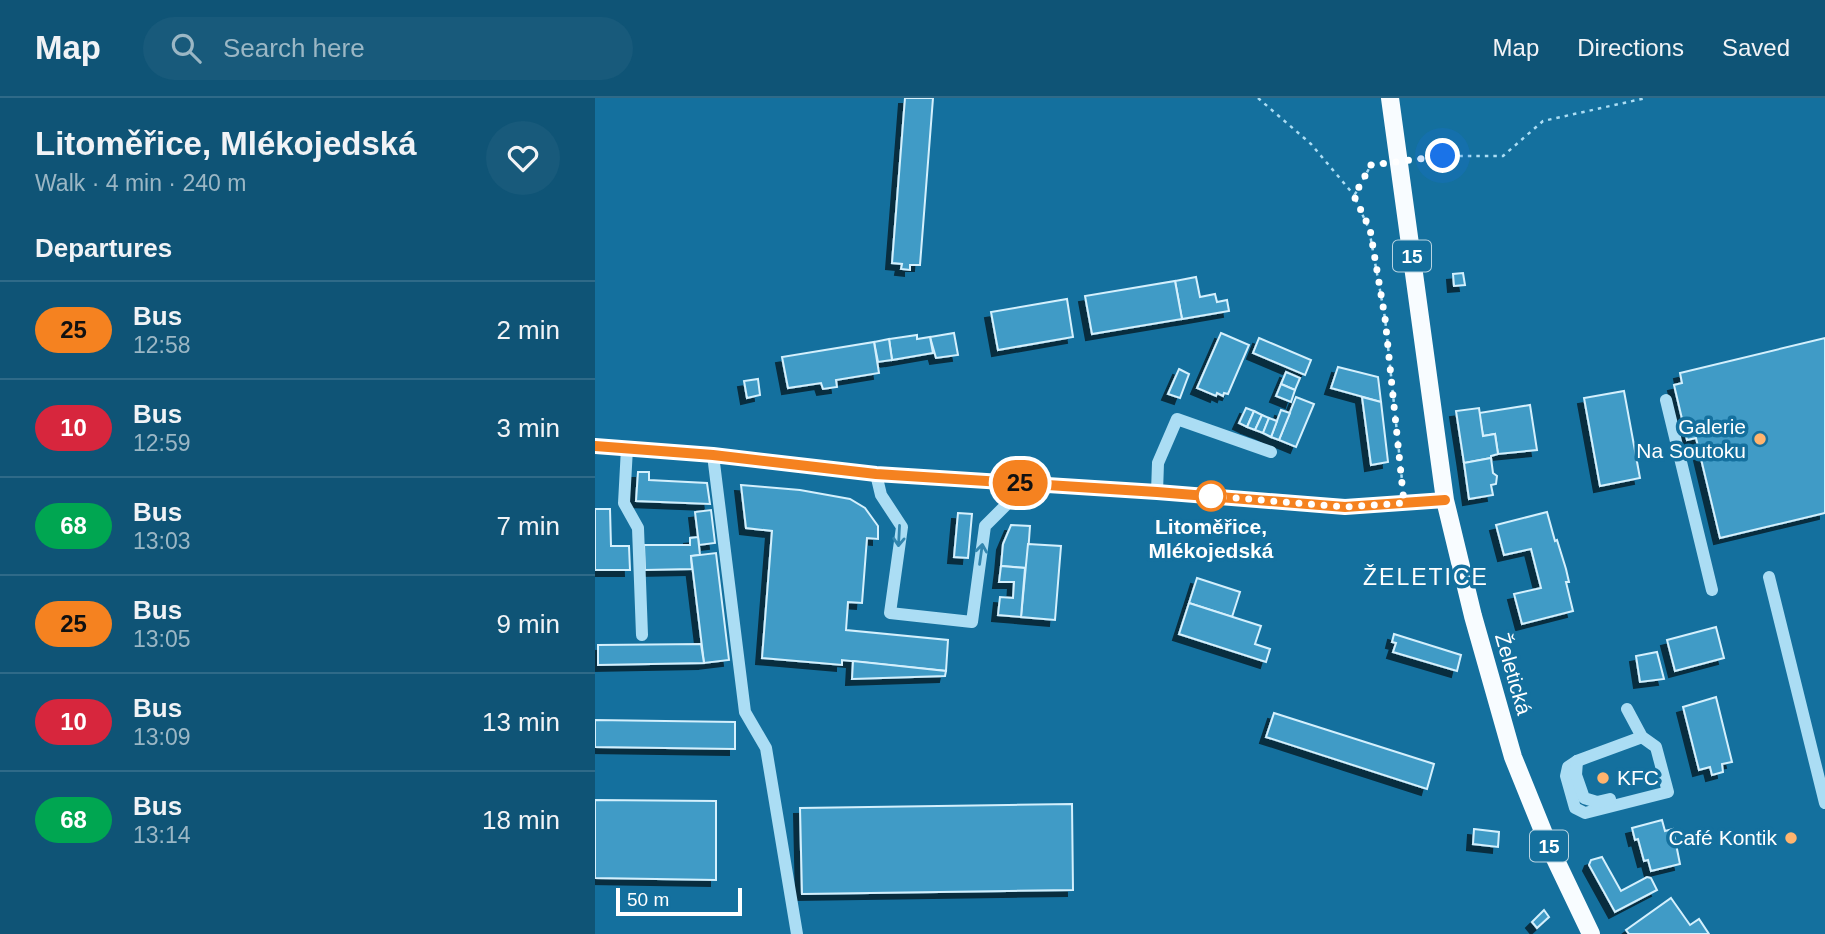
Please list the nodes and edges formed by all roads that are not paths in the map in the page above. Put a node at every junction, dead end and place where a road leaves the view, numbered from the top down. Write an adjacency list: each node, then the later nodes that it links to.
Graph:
1 (1390, 98): 10 (main road, Želetická / 15)
2 (1666, 400): 12 (street)
3 (595, 446): 4 (street)
4 (627, 448): 6 (street); 13 (street)
5 (1271, 452): 9 (street)
6 (713, 455): 7 (street); 17 (street)
7 (876, 474): 8 (street); 8 (street, one-way to 8)
8 (1017, 483): 9 (street)
9 (1157, 492): 10 (street)
10 (1445, 500): 18 (main road, Želetická / 15)
11 (1769, 576): 16 (street)
12 (1711, 590)
13 (642, 635)
14 (1627, 709): 15 (street)
15 (1643, 737): 15 (street)
16 (1825, 803)
17 (797, 934)
18 (1591, 934)

